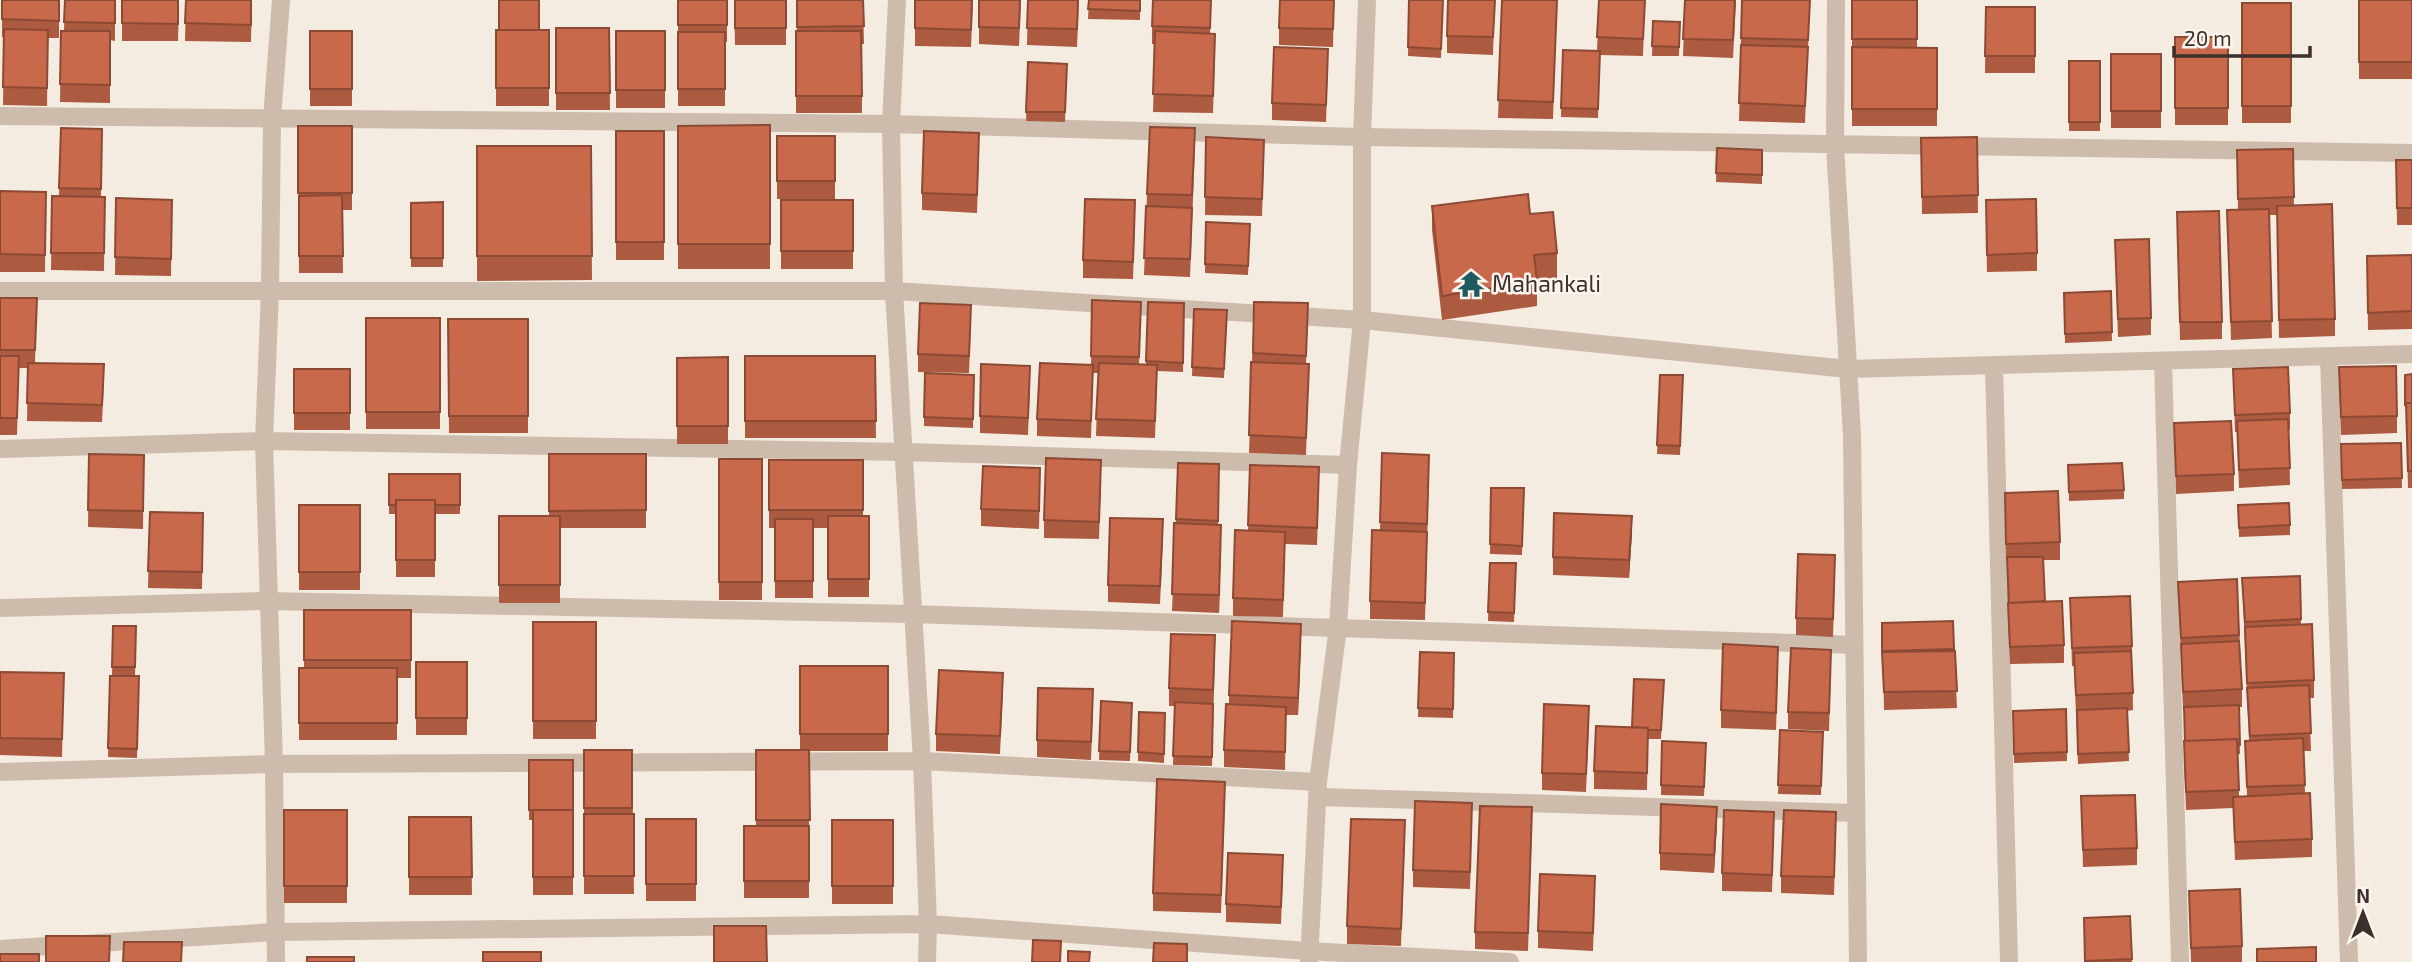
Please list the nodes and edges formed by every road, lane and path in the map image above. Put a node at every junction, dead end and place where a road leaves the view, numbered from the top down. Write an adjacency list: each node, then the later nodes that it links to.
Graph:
1 (281, 0): 6 (street)
2 (897, 0): 7 (street)
3 (1367, 0): 8 (street)
4 (1836, 0): 9 (street)
5 (0, 116): 6 (street)
6 (272, 119): 7 (street); 12 (street)
7 (891, 124): 8 (street); 13 (street)
8 (1362, 137): 9 (street); 14 (street)
9 (1835, 145): 10 (street); 19 (street)
10 (2412, 153)
11 (0, 291): 12 (street)
12 (270, 291): 13 (street); 20 (street)
13 (894, 291): 14 (street); 22 (street)
14 (1362, 320): 19 (street); 23 (street)
15 (2412, 354): 16 (street)
16 (2329, 356): 17 (street); 44 (street)
17 (2163, 361): 18 (street); 43 (street)
18 (1994, 366): 19 (street); 42 (street)
19 (1848, 369): 28 (street)
20 (264, 441): 21 (street); 22 (street); 24 (street)
21 (0, 449)
22 (904, 452): 23 (street); 26 (street)
23 (1348, 465): 27 (street)
24 (267, 601): 25 (street); 26 (street); 30 (street)
25 (0, 608)
26 (912, 614): 27 (street); 29 (street)
27 (1338, 627): 28 (street); 32 (street)
28 (1854, 645): 33 (street)
29 (922, 761): 30 (street); 32 (street); 34 (street)
30 (274, 764): 31 (street); 35 (street)
31 (0, 772)
32 (1318, 789): 33 (street); 37 (street)
33 (1856, 813): 41 (street)
34 (928, 924): 35 (street); 37 (street); 39 (street)
35 (275, 932): 36 (street); 38 (street)
36 (0, 949)
37 (1308, 956): 40 (street)
38 (276, 962)
39 (927, 962)
40 (1510, 962)
41 (1857, 962)
42 (2009, 962)
43 (2180, 962)
44 (2349, 962)

